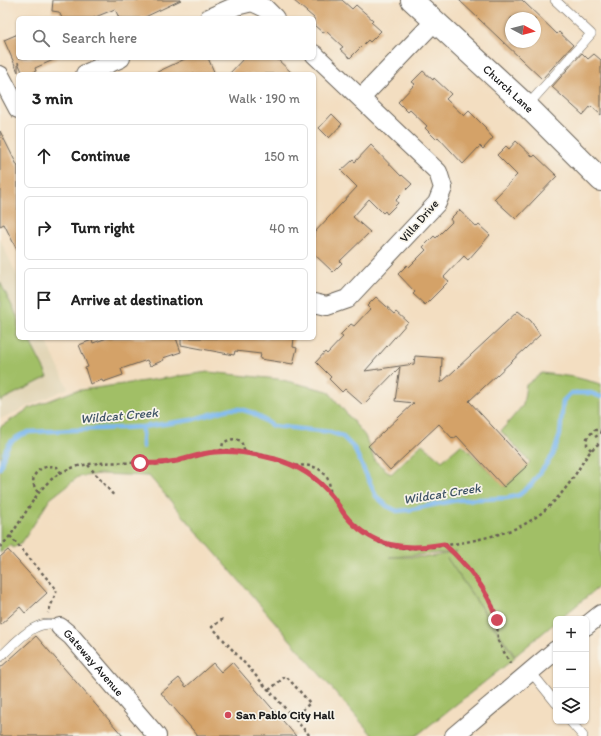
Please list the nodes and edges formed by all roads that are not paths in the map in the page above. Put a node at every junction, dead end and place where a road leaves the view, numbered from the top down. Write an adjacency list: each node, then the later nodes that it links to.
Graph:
1 (412, 0): 5 (street, Church Lane)
2 (555, 0): 12 (lane)
3 (214, 16): 4 (street)
4 (273, 16)
5 (434, 22): 10 (street); 12 (street, Church Lane)
6 (316, 56): 10 (street, Villa Drive)
7 (116, 60): 8 (street)
8 (90, 72)
9 (0, 75): 11 (street)
10 (361, 98): 14 (street, Villa Drive)
11 (16, 104)
12 (527, 106): 13 (street, Church Lane)
13 (601, 180)
14 (316, 303)
15 (601, 614): 16 (street)
16 (589, 624)
17 (53, 625): 19 (lane, Gateway Avenue); 23 (street, Gateway Avenue)
18 (554, 652): 20 (street)
19 (0, 657)
20 (531, 672): 21 (lane); 24 (street)
21 (553, 699)
22 (573, 724): 25 (lane)
23 (157, 736)
24 (454, 736)
25 (583, 736)

